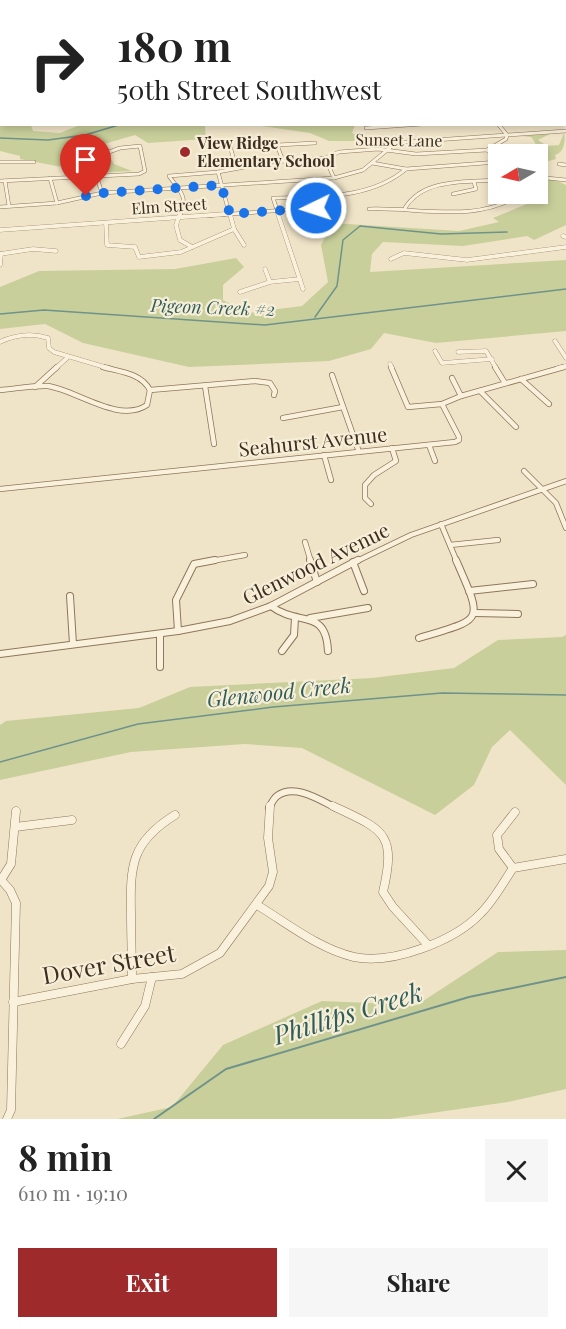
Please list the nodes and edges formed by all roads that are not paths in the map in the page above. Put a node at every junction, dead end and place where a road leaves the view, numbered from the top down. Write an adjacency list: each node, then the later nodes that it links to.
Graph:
1 (394, 126): 3 (street)
2 (500, 126): 5 (street)
3 (366, 128)
4 (566, 131): 5 (street)
5 (507, 135): 8 (street); 9 (street)
6 (229, 142): 19 (street)
7 (315, 143): 12 (street)
8 (385, 150): 9 (street, Sunset Lane); 11 (street, Sunset Lane); 15 (street)
9 (487, 150)
10 (106, 153): 22 (street)
11 (325, 158): 12 (street, Sunset Lane); 23 (street)
12 (283, 160): 19 (street, Sunset Lane)
13 (0, 162): 14 (street)
14 (34, 162)
15 (372, 162): 20 (street); 23 (street)
16 (488, 162): 20 (street)
17 (559, 164): 18 (street)
18 (566, 165)
19 (236, 168): 21 (street, Sunset Lane)
20 (406, 169): 36 (street)
21 (218, 172): 31 (street); 32 (street, Sunset Lane)
22 (96, 175): 24 (street); 33 (street)
23 (334, 177): 31 (street)
24 (50, 178): 28 (street); 35 (street)
25 (548, 178): 26 (street)
26 (566, 180)
27 (0, 181): 28 (street)
28 (5, 181): 38 (street)
29 (488, 181): 30 (street)
30 (474, 182): 34 (street); 41 (street)
31 (221, 185): 32 (street); 44 (street)
32 (177, 188): 33 (street); 45 (street)
33 (102, 193): 35 (street)
34 (453, 194)
35 (57, 203): 38 (street)
36 (275, 204): 43 (street)
37 (501, 204): 41 (street)
38 (9, 206): 40 (street)
39 (340, 206): 43 (street, Elm Street)
40 (0, 207)
41 (405, 208): 42 (street)
42 (369, 209)
43 (277, 210): 44 (street, Elm Street); 59 (street)
44 (230, 214): 45 (street, Elm Street); 47 (street)
45 (177, 218): 46 (street, Elm Street); 50 (street)
46 (106, 223): 48 (street, Elm Street); 50 (street)
47 (234, 229): 49 (street); 50 (street)
48 (0, 230)
49 (244, 245)
50 (192, 247)
51 (566, 247): 56 (street)
52 (24, 250): 53 (street); 54 (street); 55 (street)
53 (56, 251)
54 (1, 254): 57 (street)
55 (22, 257)
56 (391, 259)
57 (0, 265)
58 (265, 269): 60 (street)
59 (300, 279): 60 (street); 61 (street)
60 (270, 282): 62 (street)
61 (303, 289)
62 (240, 292)
63 (555, 341): 69 (street)
64 (0, 342): 68 (street)
65 (435, 351): 70 (street)
66 (486, 351): 67 (street); 70 (street)
67 (458, 352)
68 (67, 358): 78 (street); 80 (street)
69 (566, 358)
70 (492, 359): 76 (street)
71 (390, 364): 84 (street)
72 (566, 367): 75 (street)
73 (332, 375): 86 (street)
74 (452, 378): 83 (street)
75 (521, 379): 76 (street); 85 (street)
76 (505, 383): 81 (street)
77 (205, 386): 80 (street); 82 (street); 89 (street)
78 (35, 387): 79 (street); 80 (street)
79 (0, 390)
80 (150, 390)
81 (480, 391): 83 (street); 88 (street)
82 (274, 395)
83 (461, 396): 84 (street)
84 (442, 404): 90 (street, Seahurst Avenue)
85 (549, 404)
86 (343, 407): 87 (street); 92 (street)
87 (283, 418)
88 (516, 426)
89 (214, 444)
90 (429, 445): 91 (street, Seahurst Avenue); 94 (street)
91 (392, 448): 92 (street, Seahurst Avenue); 100 (street)
92 (359, 452): 93 (street, Seahurst Avenue)
93 (324, 455): 96 (street); 99 (street, Seahurst Avenue)
94 (435, 461)
95 (524, 471): 98 (street)
96 (331, 480)
97 (566, 480): 98 (street, Glenwood Avenue)
98 (544, 488): 101 (street, Glenwood Avenue); 102 (street)
99 (0, 489)
100 (371, 504)
101 (441, 524): 105 (street); 107 (street, Glenwood Avenue)
102 (566, 528)
103 (498, 540): 105 (street)
104 (305, 542): 108 (street)
105 (450, 545): 111 (street)
106 (245, 555): 119 (street)
107 (353, 562): 108 (street, Glenwood Avenue); 110 (street)
108 (317, 582): 113 (street, Glenwood Avenue)
109 (533, 584): 111 (street)
110 (364, 591)
111 (469, 591): 115 (street)
112 (70, 596): 122 (street)
113 (271, 606): 117 (street); 119 (street, Glenwood Avenue)
114 (368, 608): 118 (street)
115 (475, 613): 116 (street); 121 (street)
116 (518, 614)
117 (295, 618): 118 (street); 123 (street)
118 (308, 619): 124 (street)
119 (178, 631): 120 (street, Glenwood Avenue)
120 (160, 634): 122 (street, Glenwood Avenue); 126 (street)
121 (419, 638)
122 (73, 644): 125 (street, Glenwood Avenue)
123 (282, 651)
124 (328, 651)
125 (0, 654)
126 (160, 667)
127 (16, 811): 131 (street)
128 (515, 812): 133 (street)
129 (174, 815): 138 (street)
130 (72, 820): 131 (street)
131 (15, 827): 134 (street)
132 (566, 859): 133 (street)
133 (513, 868): 136 (street)
134 (0, 880): 139 (street)
135 (257, 905): 136 (street); 136 (street, Dover Street); 137 (street, Dover Street)
136 (428, 945)
137 (152, 977): 138 (street, Dover Street); 140 (street)
138 (132, 979): 139 (street, Dover Street)
139 (13, 1002): 141 (street)
140 (121, 1044)
141 (7, 1119)

